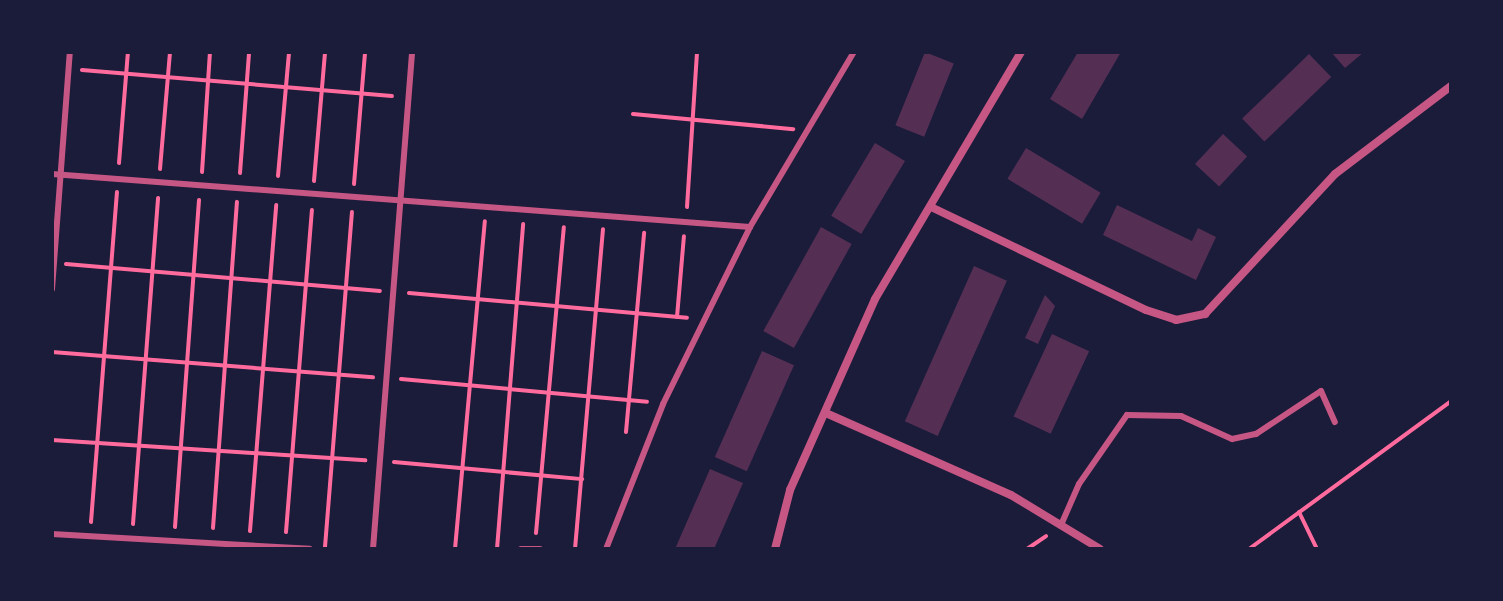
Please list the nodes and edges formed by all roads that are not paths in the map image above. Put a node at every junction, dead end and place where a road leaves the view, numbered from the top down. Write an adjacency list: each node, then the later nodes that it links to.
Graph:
1 (70, 52): 7 (lane)
2 (412, 52): 8 (lane)
3 (854, 52): 10 (lane)
4 (1021, 52): 9 (street)
5 (1451, 86): 9 (street)
6 (52, 174): 7 (lane)
7 (61, 175): 8 (lane); 11 (lane)
8 (401, 200): 10 (lane); 18 (lane)
9 (931, 207): 12 (street)
10 (750, 227): 21 (lane)
11 (52, 289)
12 (828, 414): 14 (street); 22 (street)
13 (1335, 422): 14 (lane)
14 (1061, 525): 23 (street)
15 (52, 534): 16 (lane)
16 (285, 548): 17 (lane)
17 (310, 549)
18 (373, 549)
19 (521, 549): 20 (lane)
20 (537, 549)
21 (606, 549)
22 (775, 549)
23 (1100, 549)

